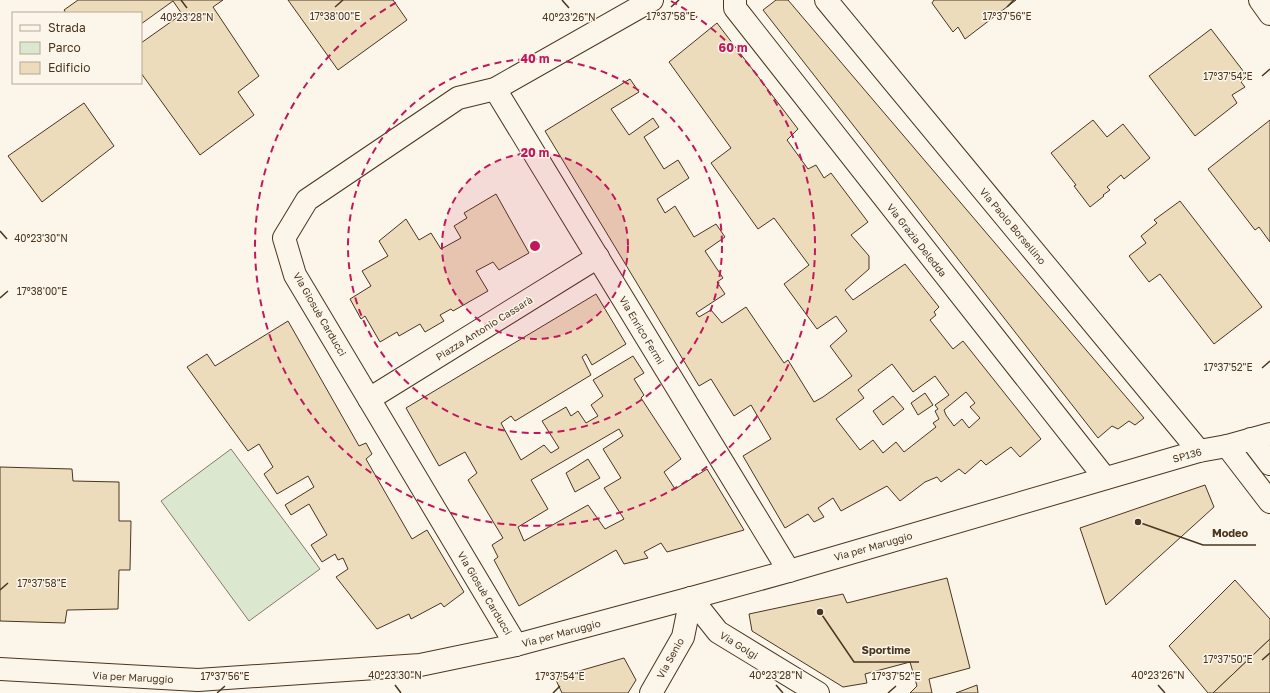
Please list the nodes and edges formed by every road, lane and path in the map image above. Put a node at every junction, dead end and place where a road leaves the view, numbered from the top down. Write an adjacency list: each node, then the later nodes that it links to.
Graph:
1 (652, 0): 6 (street, Via Giosuè Carducci)
2 (735, 0): 13 (street, Via Grazia Deledda)
3 (826, 0): 11 (street, Via Paolo Borsellino)
4 (1260, 0): 5 (street)
5 (1270, 14)
6 (495, 89): 7 (street, Via Enrico Fermi); 8 (street, Via Giosuè Carducci)
7 (598, 257): 8 (street, Piazza Antonio Cassarà); 15 (street, Via Enrico Fermi)
8 (369, 399): 17 (street, Via Giosuè Carducci)
9 (1260, 437): 10 (street, SP136); 12 (street)
10 (1227, 446): 11 (street, SP136); 14 (street)
11 (1199, 451): 13 (street, SP136)
12 (1270, 464)
13 (1105, 478): 15 (street, Via per Maruggio)
14 (1270, 502)
15 (789, 571): 16 (street, Via per Maruggio)
16 (691, 598): 17 (street, Via per Maruggio); 19 (street, Via Senio); 20 (street, Via Golgi)
17 (516, 645): 18 (street, Via per Maruggio)
18 (0, 669)
19 (651, 693)
20 (818, 693)

